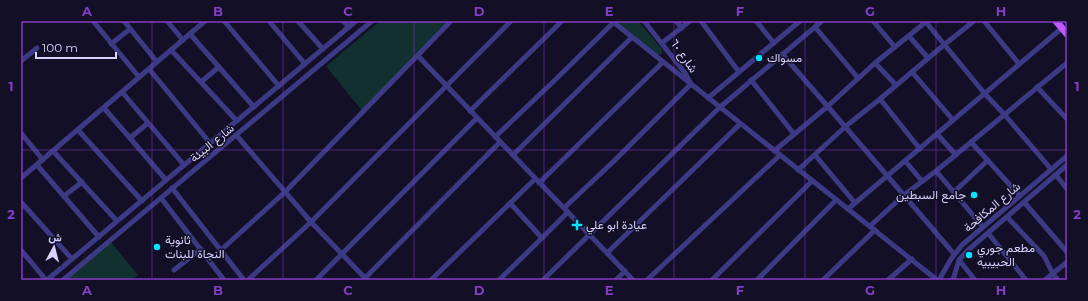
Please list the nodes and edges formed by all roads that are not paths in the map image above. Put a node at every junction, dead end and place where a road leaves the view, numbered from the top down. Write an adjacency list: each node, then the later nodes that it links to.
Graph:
1 (93, 21): 39 (street)
2 (124, 21): 31 (street)
3 (167, 21): 36 (street)
4 (205, 21): 32 (street)
5 (224, 21): 67 (street)
6 (298, 21): 44 (street)
7 (343, 21): 27 (street)
8 (356, 21): 27 (street, شارع البيئة)
9 (372, 21): 46 (street, شارع البيئة)
10 (451, 21): 48 (street)
11 (512, 21): 68 (street)
12 (562, 21): 78 (street)
13 (645, 21): 37 (street, شارع ٦٠)
14 (676, 21): 29 (street)
15 (690, 21): 29 (street)
16 (701, 21): 59 (street)
17 (756, 21): 38 (street)
18 (800, 21): 38 (street)
19 (822, 21): 28 (street)
20 (873, 21): 42 (street)
21 (926, 21): 34 (street); 41 (street)
22 (974, 21): 41 (street)
23 (984, 21): 56 (street)
24 (1056, 21): 30 (main road)
25 (270, 22): 55 (street)
26 (613, 22): 35 (street); 92 (street)
27 (349, 27): 40 (street, شارع البيئة)
28 (814, 27): 47 (street); 62 (street)
29 (682, 28): 37 (street)
30 (1062, 28): 33 (main road); 56 (street)
31 (130, 29): 39 (street); 51 (street)
32 (190, 34): 36 (street); 57 (street)
33 (1067, 34)
34 (909, 36): 42 (street); 49 (street)
35 (632, 37): 52 (street); 100 (street)
36 (183, 40): 45 (street)
37 (662, 43): 65 (street, شارع ٦٠)
38 (774, 43): 59 (street)
39 (111, 44): 61 (street)
40 (329, 44): 44 (street, شارع البيئة); 46 (street)
41 (945, 44): 49 (street); 71 (street)
42 (895, 47): 54 (street)
43 (37, 48): 50 (street)
44 (323, 49): 55 (street, شارع البيئة)
45 (171, 50): 51 (street); 64 (street)
46 (336, 53): 91 (street, شارع البيئة)
47 (782, 54): 63 (street); 74 (street)
48 (418, 56): 68 (street); 124 (street)
49 (928, 58): 60 (street)
50 (21, 61)
51 (157, 62): 58 (street)
52 (663, 62): 65 (street); 118 (street)
53 (1067, 62): 69 (street)
54 (875, 63): 62 (street); 66 (street)
55 (305, 64): 67 (street, شارع البيئة)
56 (1019, 64): 71 (street)
57 (219, 67): 64 (street); 75 (street)
58 (149, 69): 61 (street); 96 (street)
59 (739, 72): 72 (street)
60 (912, 72): 66 (street); 82 (street)
61 (139, 78): 70 (street)
62 (858, 78): 74 (street)
63 (751, 80): 77 (street); 89 (street)
64 (201, 82): 83 (street)
65 (691, 84): 72 (street); 137 (street)
66 (896, 85): 73 (street)
67 (279, 86): 75 (street, شارع البيئة)
68 (447, 86): 78 (street); 140 (street)
69 (1037, 87): 79 (street); 81 (street)
70 (122, 92): 76 (street); 84 (street)
71 (985, 94): 79 (street); 82 (street)
72 (708, 98): 77 (street)
73 (880, 99): 86 (street); 97 (street)
74 (828, 106): 86 (street); 89 (street)
75 (254, 107): 83 (street, شارع البيئة)
76 (104, 108): 87 (street); 93 (street)
77 (719, 108): 85 (street); 145 (street)
78 (470, 111): 80 (street)
79 (1004, 114): 95 (street); 112 (street)
80 (477, 118): 92 (street); 153 (street)
81 (1067, 119)
82 (953, 120): 90 (street)
83 (236, 121): 96 (street, شارع البيئة)
84 (148, 123): 93 (street); 109 (street)
85 (740, 124): 99 (street); 152 (street)
86 (846, 126): 102 (street); 115 (street)
87 (78, 130): 98 (street); 131 (street)
88 (21, 133): 105 (street)
89 (794, 134): 99 (street)
90 (937, 134): 97 (street); 103 (street)
91 (237, 136): 122 (street, شارع البيئة); 124 (street)
92 (495, 137): 94 (street)
93 (130, 138): 117 (street)
94 (500, 142): 100 (street); 162 (street)
95 (971, 142): 103 (street); 106 (street)
96 (210, 143): 109 (street, شارع البيئة)
97 (920, 149): 107 (street)
98 (53, 151): 105 (street); 121 (street)
99 (774, 151): 101 (street)
100 (513, 155): 118 (street)
101 (780, 155): 111 (street); 174 (street)
102 (815, 155): 111 (street); 135 (street)
103 (956, 155): 113 (street)
104 (1067, 156): 112 (street, شارع المكافحة)
105 (43, 160): 108 (street)
106 (988, 160): 125 (street); 128 (street)
107 (906, 161): 115 (street); 120 (street)
108 (37, 165): 116 (street); 127 (street)
109 (184, 165): 117 (street, شارع البيئة)
110 (1067, 165): 114 (street, شارع المكافحة)
111 (798, 170): 119 (street)
112 (1051, 170): 128 (street, شارع المكافحة)
113 (936, 171): 120 (street); 125 (street)
114 (1056, 175): 123 (street); 133 (street, شارع المكافحة)
115 (887, 176): 126 (street); 135 (street)
116 (21, 178)
117 (166, 180): 131 (street, شارع البيئة)
118 (537, 181): 134 (street); 137 (street)
119 (812, 181): 130 (street); 175 (street)
120 (922, 181): 126 (street)
121 (82, 182): 127 (street); 139 (street)
122 (172, 188): 129 (street, شارع البيئة); 150 (street)
123 (1067, 189)
124 (285, 192): 140 (street); 150 (street)
125 (954, 192): 142 (street)
126 (904, 195): 141 (street); 154 (street)
127 (64, 196): 146 (street)
128 (1020, 196): 142 (street, شارع المكافحة)
129 (161, 198): 149 (street); 164 (street, شارع البيئة)
130 (836, 200): 136 (street); 176 (street)
131 (142, 201): 139 (street, شارع البيئة)
132 (21, 202): 155 (street)
133 (1024, 202): 138 (street, شارع المكافحة); 151 (street)
134 (510, 203): 147 (street); 169 (street)
135 (855, 203): 136 (street)
136 (848, 209): 141 (street)
137 (566, 210): 145 (street); 147 (street)
138 (1007, 217): 144 (street, شارع المكافحة); 161 (street)
139 (117, 221): 146 (street, شارع البيئة)
140 (311, 222): 153 (street); 167 (street)
141 (870, 226): 143 (street)
142 (983, 227): 154 (street, شارع المكافحة)
143 (875, 230): 156 (street); 177 (street)
144 (988, 233): 157 (street, شارع المكافحة); 182 (street)
145 (589, 234): 152 (street); 171 (street)
146 (99, 237): 155 (street, شارع البيئة)
147 (542, 238): 170 (street)
148 (21, 250): 163 (street)
149 (201, 250): 159 (street); 165 (street)
150 (221, 250): 166 (street)
151 (1067, 252)
152 (607, 253): 160 (street)
153 (342, 254): 162 (street); 168 (street)
154 (954, 254): 179 (street, شارع المكافحة)
155 (72, 259): 163 (street, شارع البيئة)
156 (912, 259): 178 (street); 179 (street)
157 (958, 260): 180 (street); 181 (street)
158 (1067, 262): 161 (street)
159 (174, 270)
160 (625, 271): 172 (street); 173 (street)
161 (1053, 274): 183 (street); 184 (street)
162 (365, 279)
163 (46, 280)
164 (63, 280)
165 (224, 280)
166 (244, 280)
167 (248, 280)
168 (316, 280)
169 (431, 280)
170 (499, 280)
171 (544, 280)
172 (616, 280)
173 (633, 280)
174 (647, 280)
175 (712, 280)
176 (757, 280)
177 (823, 280)
178 (888, 280)
179 (938, 280)
180 (953, 280)
181 (975, 280)
182 (1026, 280)
183 (1046, 280)
184 (1058, 280)

